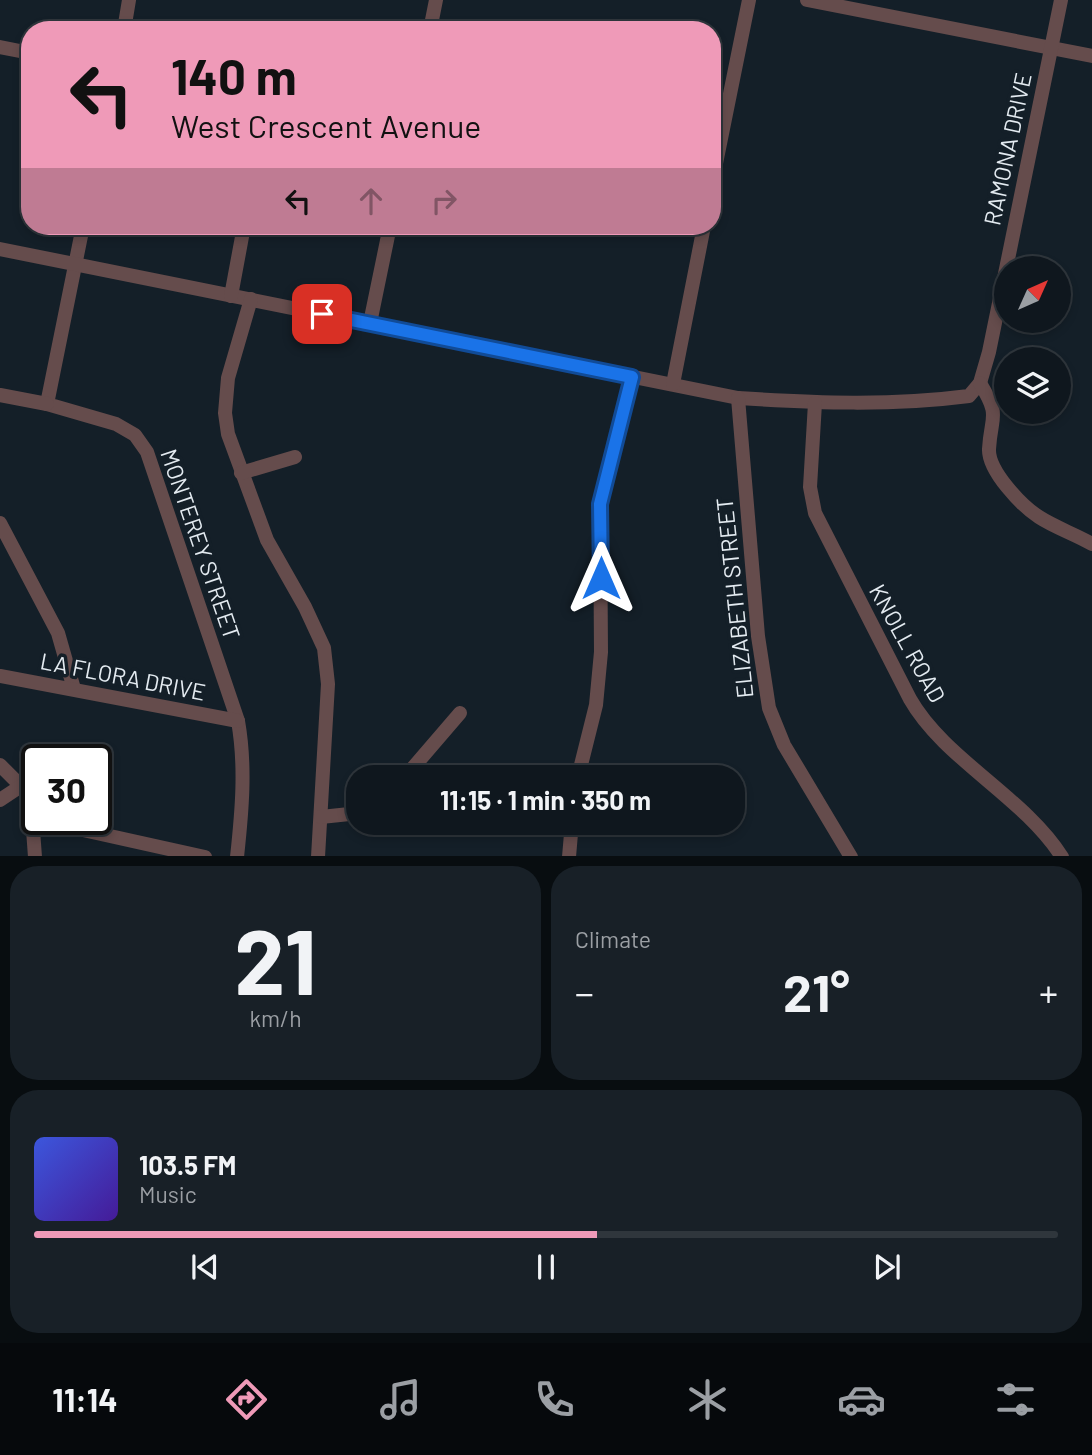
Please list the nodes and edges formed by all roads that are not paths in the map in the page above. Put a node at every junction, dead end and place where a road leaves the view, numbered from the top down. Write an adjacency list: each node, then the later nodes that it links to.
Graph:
1 (130, 0): 6 (street)
2 (436, 0): 7 (street)
3 (749, 0): 12 (street)
4 (807, 0): 9 (street)
5 (1060, 0): 9 (street, RAMONA DRIVE)
6 (126, 21)
7 (431, 21)
8 (0, 47): 10 (street)
9 (1052, 47): 11 (street); 23 (street, RAMONA DRIVE)
10 (21, 51)
11 (1092, 56)
12 (721, 138)
13 (81, 235): 18 (street)
14 (242, 235): 19 (street)
15 (388, 235): 21 (street)
16 (702, 235): 24 (street)
17 (0, 249): 18 (street)
18 (75, 264): 19 (street); 28 (street)
19 (231, 296): 20 (street)
20 (251, 299): 21 (street); 30 (street)
21 (370, 323): 22 (street)
22 (632, 377): 24 (street); 39 (street)
23 (980, 383): 27 (street); 32 (street)
24 (673, 384): 26 (street)
25 (0, 395): 28 (street, MONTEREY STREET)
26 (738, 398): 27 (street); 52 (street, ELIZABETH STREET)
27 (815, 403): 53 (street, KNOLL ROAD)
28 (47, 404): 36 (street, MONTEREY STREET)
29 (296, 457): 30 (street)
30 (241, 472): 43 (street)
31 (1, 528): 34 (street)
32 (1092, 544)
33 (0, 676): 34 (street, LA FLORA DRIVE)
34 (74, 689): 36 (street, LA FLORA DRIVE)
35 (460, 713): 38 (street)
36 (237, 721): 49 (street, MONTEREY STREET)
37 (0, 765): 40 (street)
38 (415, 765)
39 (581, 765)
40 (21, 786): 41 (street)
41 (0, 800)
42 (346, 814): 43 (street)
43 (321, 817): 50 (street)
44 (34, 835): 47 (street)
45 (103, 835): 48 (street)
46 (571, 835): 51 (street)
47 (35, 856)
48 (205, 856)
49 (237, 856)
50 (318, 856)
51 (569, 856)
52 (851, 856)
53 (1062, 856)

